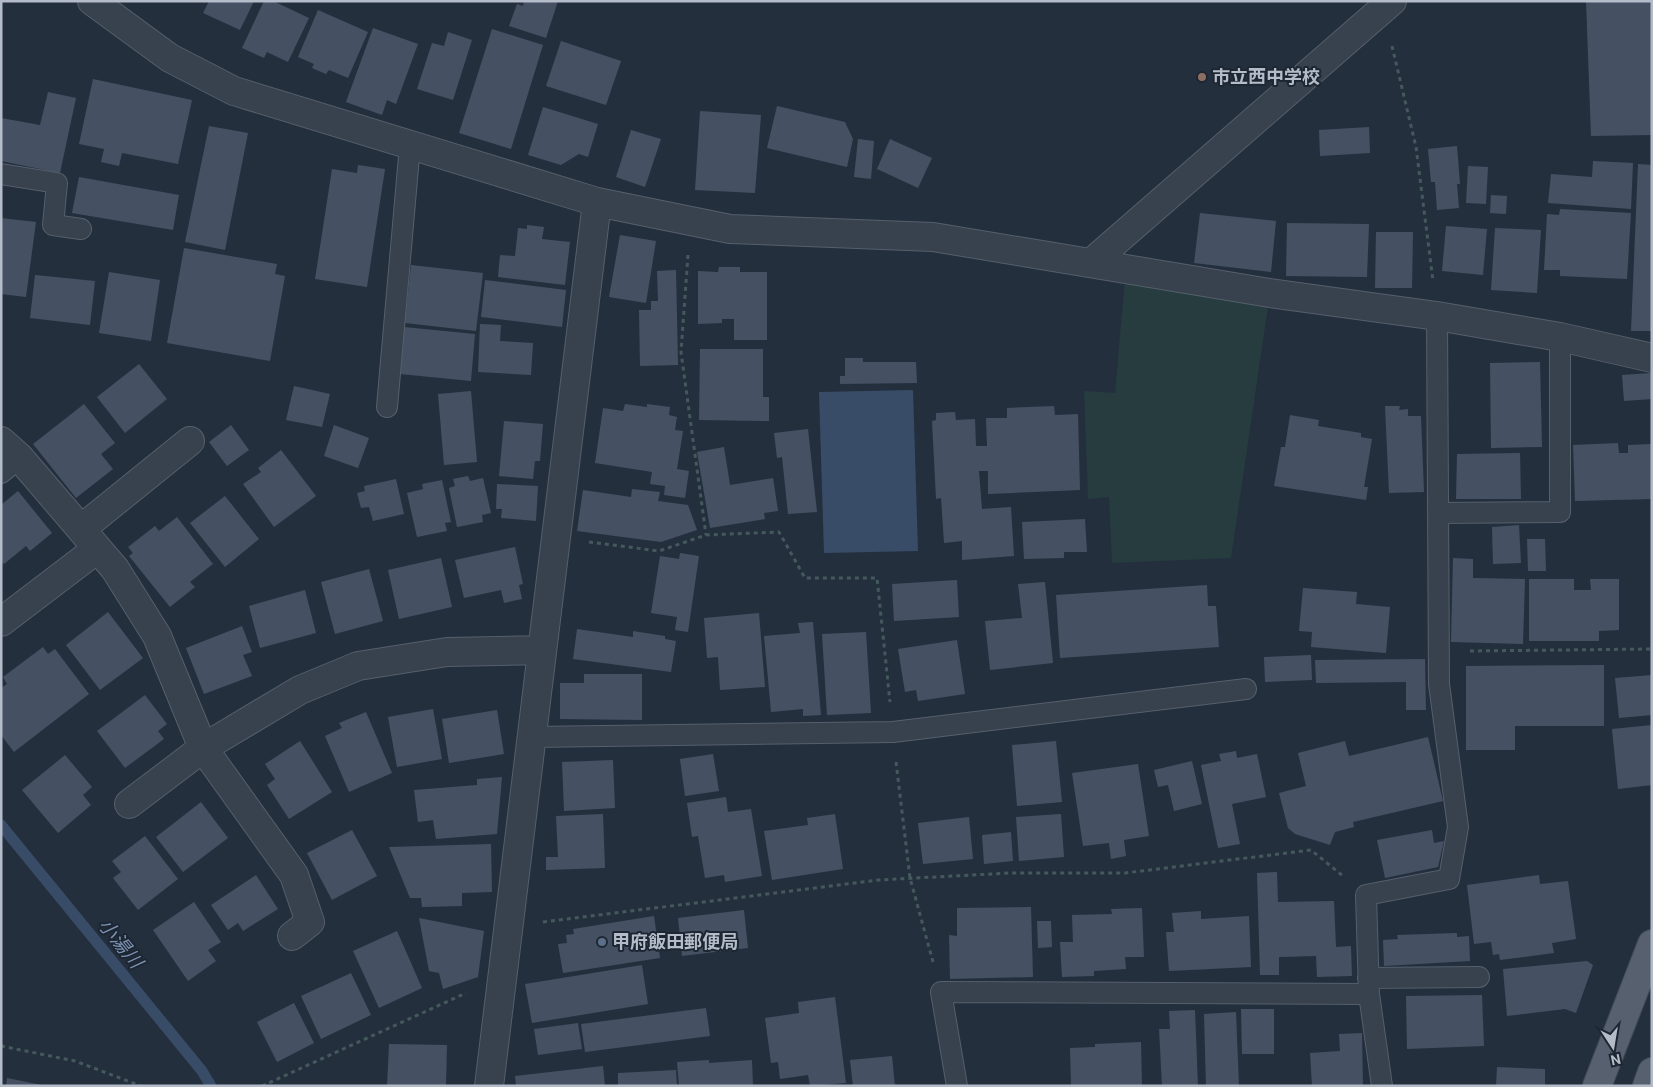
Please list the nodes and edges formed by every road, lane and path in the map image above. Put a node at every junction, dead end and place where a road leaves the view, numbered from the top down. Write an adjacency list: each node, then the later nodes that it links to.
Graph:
1 (92, 1): 3 (street)
2 (1387, 5): 8 (street); 9 (path)
3 (410, 145): 5 (street); 12 (lane)
4 (1, 174): 7 (lane)
5 (596, 202): 6 (street); 17 (street)
6 (690, 221): 8 (street); 16 (path)
7 (82, 229)
8 (1092, 262): 9 (street)
9 (1437, 316): 10 (street); 15 (lane)
10 (1560, 337): 11 (street); 15 (lane)
11 (1652, 358)
12 (386, 407)
13 (190, 441): 18 (street)
14 (7, 457): 18 (street)
15 (1439, 513): 22 (lane)
16 (706, 534): 17 (path); 24 (path)
17 (556, 538): 21 (street)
18 (89, 539): 19 (street); 26 (street)
19 (1, 622)
20 (1652, 649): 22 (path)
21 (542, 650): 25 (street); 26 (street)
22 (1440, 652): 29 (lane)
23 (1246, 689): 24 (lane)
24 (893, 732): 25 (lane); 28 (path)
25 (532, 738): 30 (street)
26 (203, 748): 27 (street); 31 (street)
27 (129, 804)
28 (910, 878): 29 (path); 30 (path); 36 (path)
29 (1366, 896): 35 (lane)
30 (508, 926): 33 (street)
31 (292, 936)
32 (1652, 944): 44 (main road)
33 (502, 976): 40 (path); 41 (street)
34 (1479, 977): 35 (lane)
35 (1369, 986): 36 (lane); 43 (lane)
36 (941, 992): 42 (lane)
37 (1, 1046): 39 (path)
38 (1652, 1072): 45 (main road)
39 (141, 1086)
40 (262, 1086)
41 (489, 1086)
42 (957, 1086)
43 (1382, 1086)
44 (1597, 1086)
45 (1647, 1086)

